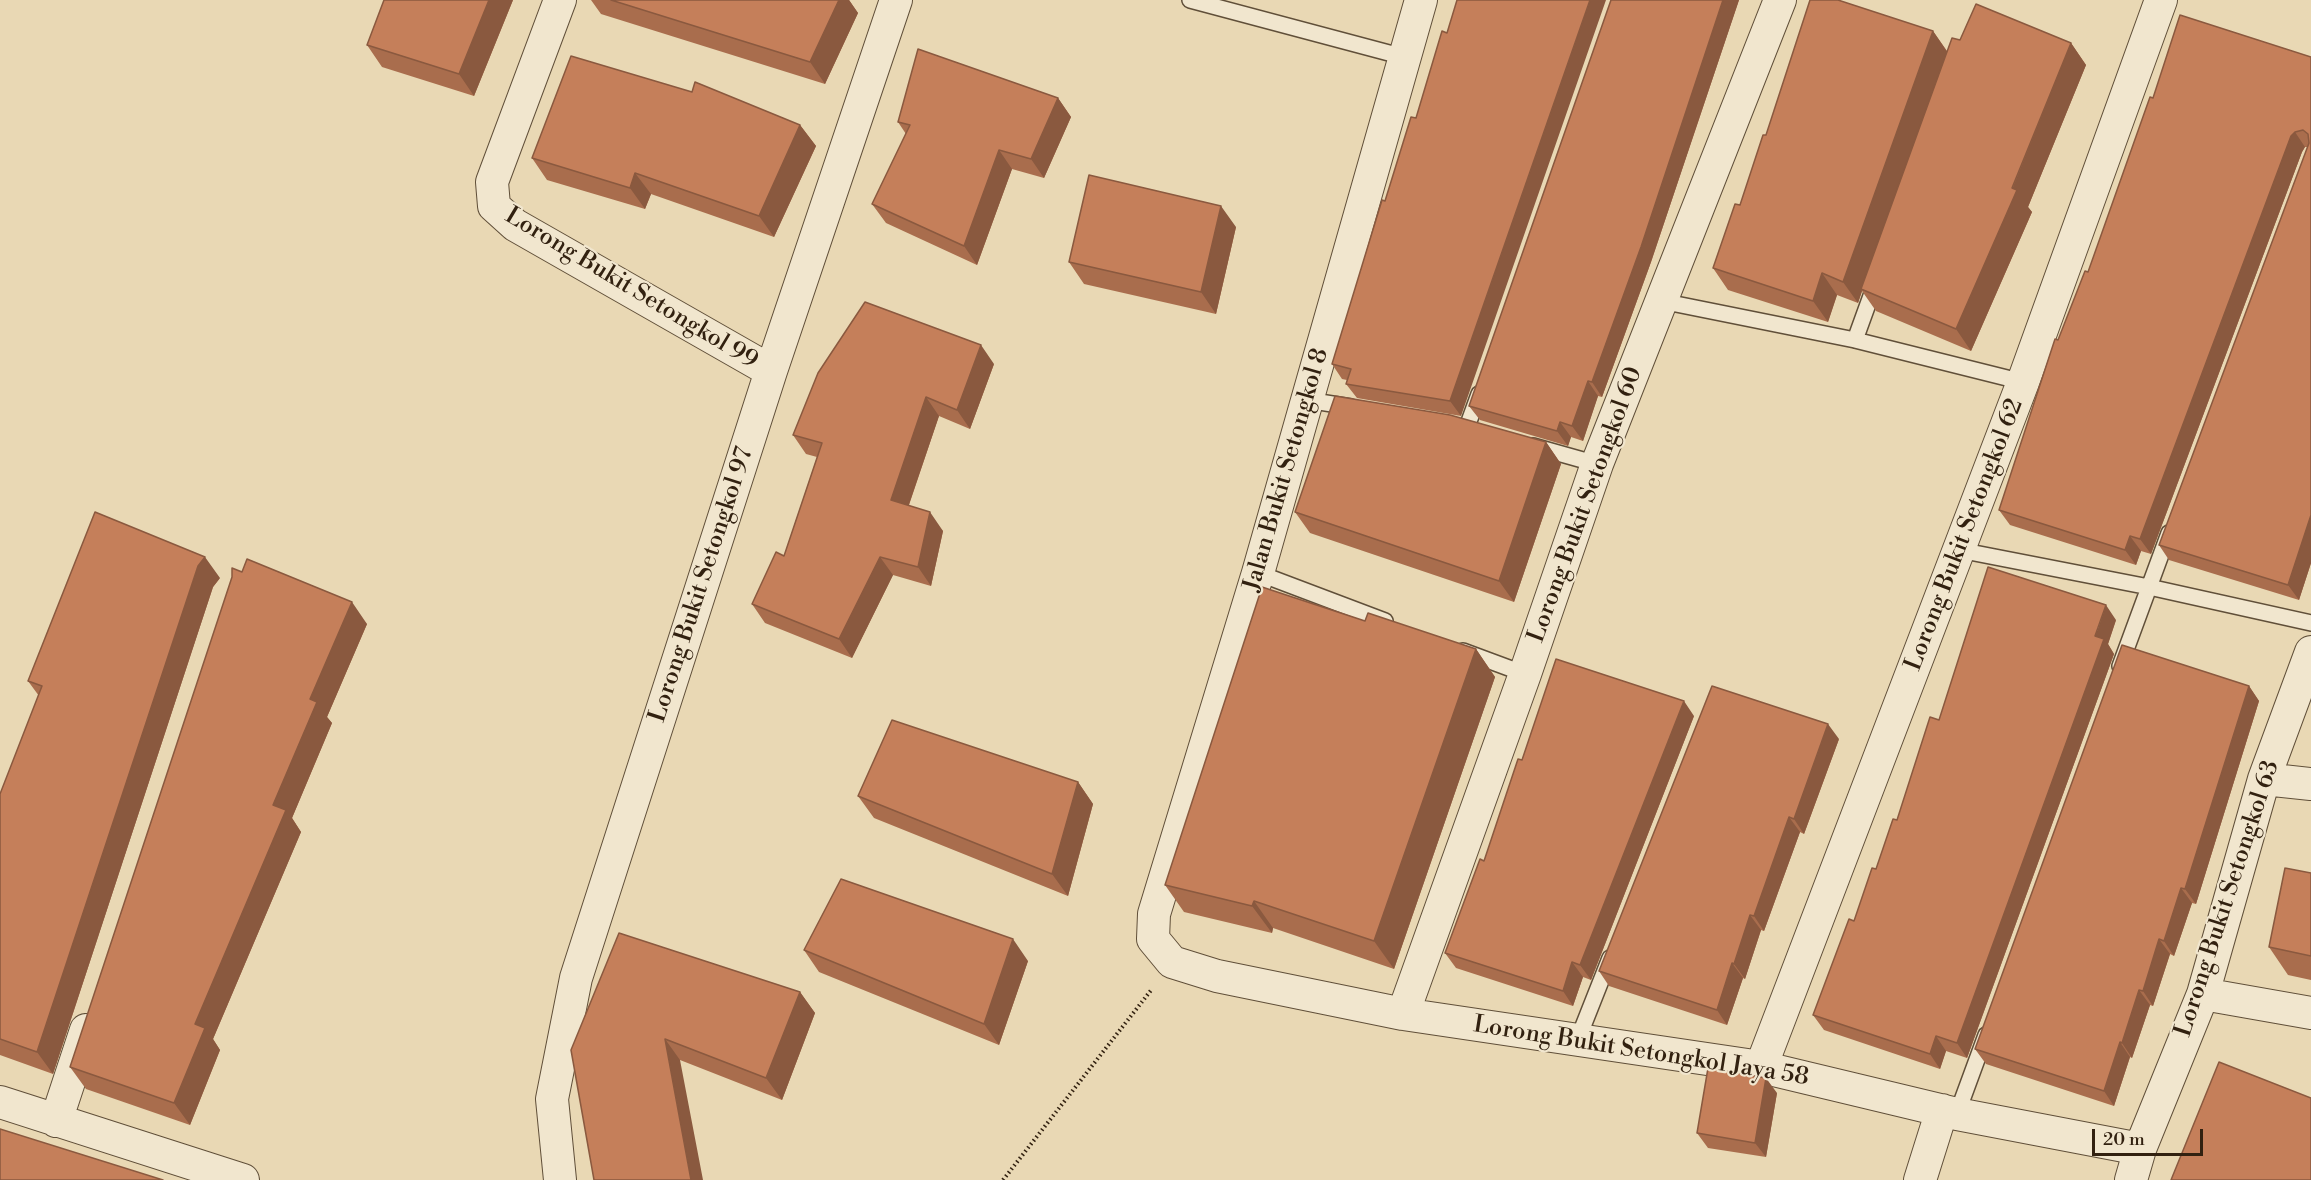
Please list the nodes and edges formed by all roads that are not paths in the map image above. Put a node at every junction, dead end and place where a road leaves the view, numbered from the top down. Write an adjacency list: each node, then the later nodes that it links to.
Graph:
1 (560, 0): 11 (street, Lorong Bukit Setongkol 99)
2 (896, 0): 11 (street, Lorong Bukit Setongkol 97)
3 (1191, 0): 7 (lane)
4 (1421, 0): 7 (street, Jalan Bukit Setongkol 8)
5 (1780, 0): 9 (street, Lorong Bukit Setongkol 60)
6 (2161, 0): 13 (street, Lorong Bukit Setongkol 62)
7 (1404, 57): 14 (street, Jalan Bukit Setongkol 8)
8 (1883, 264): 10 (lane)
9 (1661, 301): 10 (lane); 18 (street, Lorong Bukit Setongkol 60)
10 (1855, 340): 13 (lane)
11 (771, 371): 45 (street, Lorong Bukit Setongkol 97)
12 (1486, 374): 16 (lane)
13 (2023, 382): 20 (street, Lorong Bukit Setongkol 62)
14 (1307, 400): 15 (lane); 21 (street, Jalan Bukit Setongkol 8)
15 (1364, 410)
16 (1467, 428)
17 (1521, 443): 18 (lane)
18 (1596, 464): 27 (street, Lorong Bukit Setongkol 60)
19 (2174, 520): 22 (lane)
20 (1959, 550): 22 (lane); 39 (street, Lorong Bukit Setongkol 62)
21 (1258, 573): 24 (lane); 32 (street, Jalan Bukit Setongkol 8)
22 (2149, 587): 23 (lane); 28 (lane)
23 (2311, 623)
24 (1402, 628)
25 (1447, 645): 27 (lane)
26 (2311, 652): 29 (street, Lorong Bukit Setongkol 63)
27 (1525, 674): 36 (street, Lorong Bukit Setongkol 60)
28 (2116, 676)
29 (2264, 779): 30 (street); 33 (street, Lorong Bukit Setongkol 63)
30 (2311, 784)
31 (1617, 940): 38 (lane)
32 (1163, 950): 36 (street, Lorong Bukit Setongkol Jaya 58)
33 (2202, 994): 35 (street); 43 (street, Lorong Bukit Setongkol 63)
34 (97, 997): 42 (street)
35 (2311, 1013)
36 (1403, 1014): 38 (street, Lorong Bukit Setongkol Jaya 58)
37 (1990, 1024): 41 (lane)
38 (1578, 1039): 39 (street, Lorong Bukit Setongkol Jaya 58)
39 (1761, 1067): 41 (street, Lorong Bukit Setongkol Jaya 58)
40 (0, 1102): 42 (street)
41 (1950, 1112): 43 (street, Lorong Bukit Setongkol Jaya 58); 46 (street)
42 (56, 1121): 44 (street)
43 (2140, 1149): 47 (street, Lorong Bukit Setongkol 63)
44 (243, 1180)
45 (560, 1180)
46 (1920, 1180)
47 (2131, 1180)

